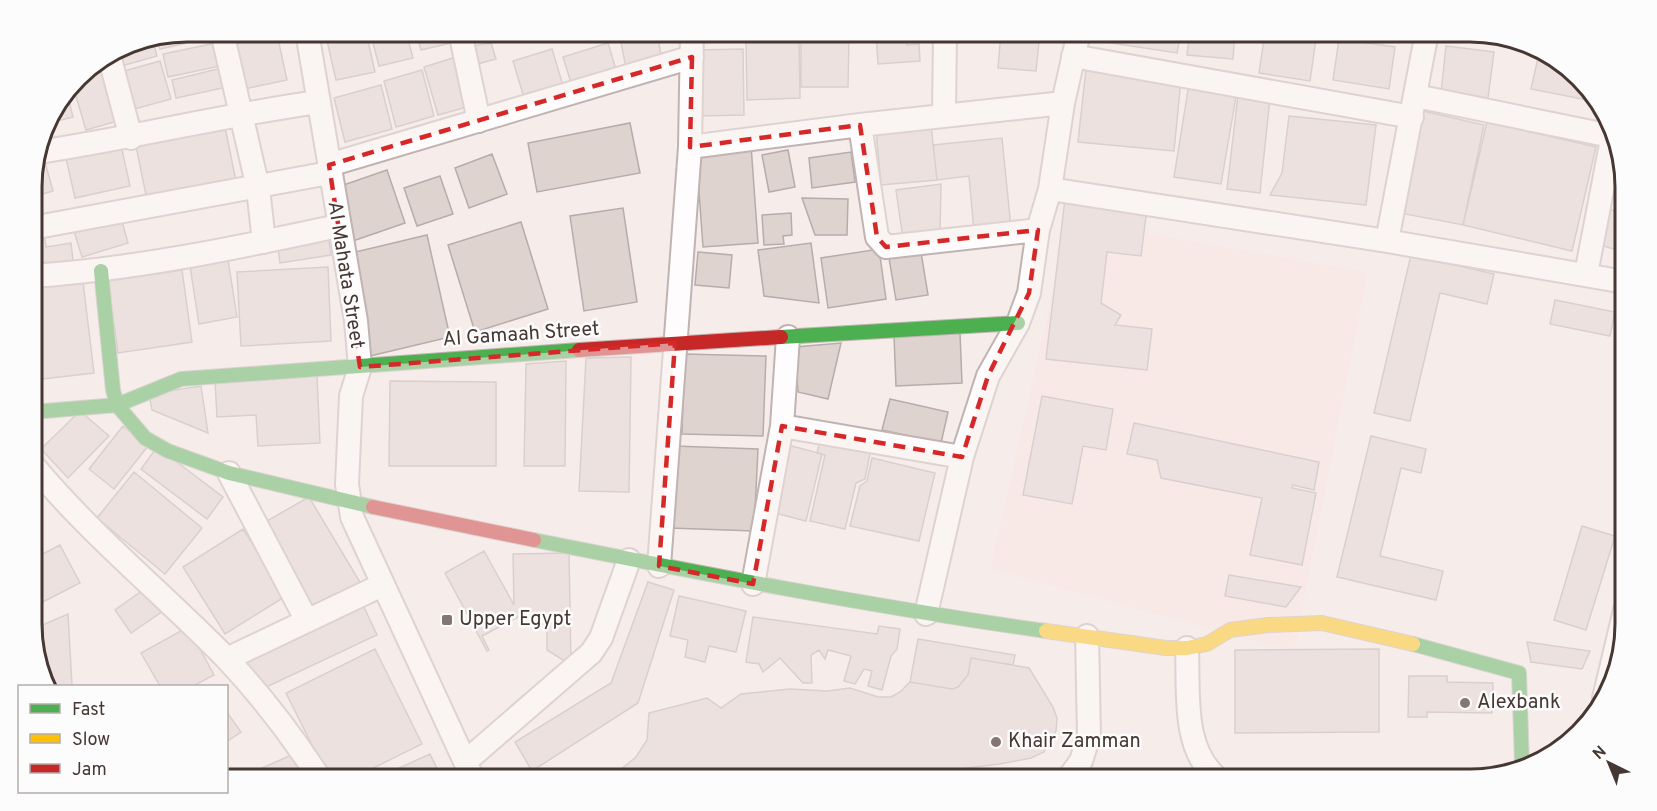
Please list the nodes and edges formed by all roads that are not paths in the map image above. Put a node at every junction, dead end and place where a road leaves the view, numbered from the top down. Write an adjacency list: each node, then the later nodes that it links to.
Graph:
1 (224, 42): 14 (street)
2 (309, 42): 11 (street, Al Mahata Street)
3 (462, 42): 16 (street)
4 (692, 42): 9 (street)
5 (945, 42): 15 (street)
6 (1076, 42): 8 (street)
7 (1426, 42): 13 (street)
8 (1073, 56): 12 (street); 13 (street)
9 (692, 57): 16 (street); 20 (street)
10 (111, 64): 19 (street)
11 (318, 102): 14 (street); 23 (street, Al Mahata Street)
12 (1063, 103): 15 (street); 25 (street)
13 (1414, 106): 18 (street); 29 (street)
14 (241, 113): 19 (street); 24 (street)
15 (944, 115): 17 (street)
16 (480, 121): 23 (street)
17 (860, 125): 20 (street); 28 (street)
18 (1605, 136)
19 (131, 138): 22 (street)
20 (690, 147): 37 (street)
21 (1610, 149): 32 (street)
22 (47, 151)
23 (329, 169): 24 (street); 27 (street, Al Mahata Street)
24 (258, 188): 26 (street); 30 (street)
25 (1050, 189): 28 (street); 29 (street)
26 (42, 226)
27 (338, 226): 30 (street); 38 (street, Al Mahata Street)
28 (1038, 230): 35 (street)
29 (1387, 241): 32 (street)
30 (264, 242): 31 (street)
31 (101, 271): 33 (street); 39 (street)
32 (1586, 274): 34 (street)
33 (42, 275)
34 (1615, 280)
35 (1018, 323): 36 (street, Al Gamaah Street); 42 (street)
36 (788, 337): 37 (street, Al Gamaah Street); 41 (street)
37 (675, 343): 38 (street, Al Gamaah Street); 47 (street)
38 (360, 367): 39 (street, Al Gamaah Street); 45 (street, Al Mahata Street)
39 (117, 405): 40 (street, Al Gamaah Street); 43 (street)
40 (42, 411)
41 (782, 426): 42 (street); 48 (street)
42 (962, 457): 50 (street)
43 (229, 473): 45 (street); 51 (street)
44 (42, 475): 54 (street)
45 (348, 502): 46 (street); 49 (street, Al Mahata Street)
46 (629, 560): 47 (street); 58 (street)
47 (659, 566): 48 (street)
48 (753, 584): 50 (street)
49 (382, 585): 51 (street); 57 (street, Al Mahata Street)
50 (926, 614): 52 (street)
51 (307, 621): 54 (street)
52 (1087, 636): 53 (street); 59 (street)
53 (1187, 648): 55 (street); 60 (street)
54 (226, 659): 56 (street)
55 (1522, 759)
56 (313, 769)
57 (468, 769)
58 (471, 769)
59 (1075, 769)
60 (1210, 769)

